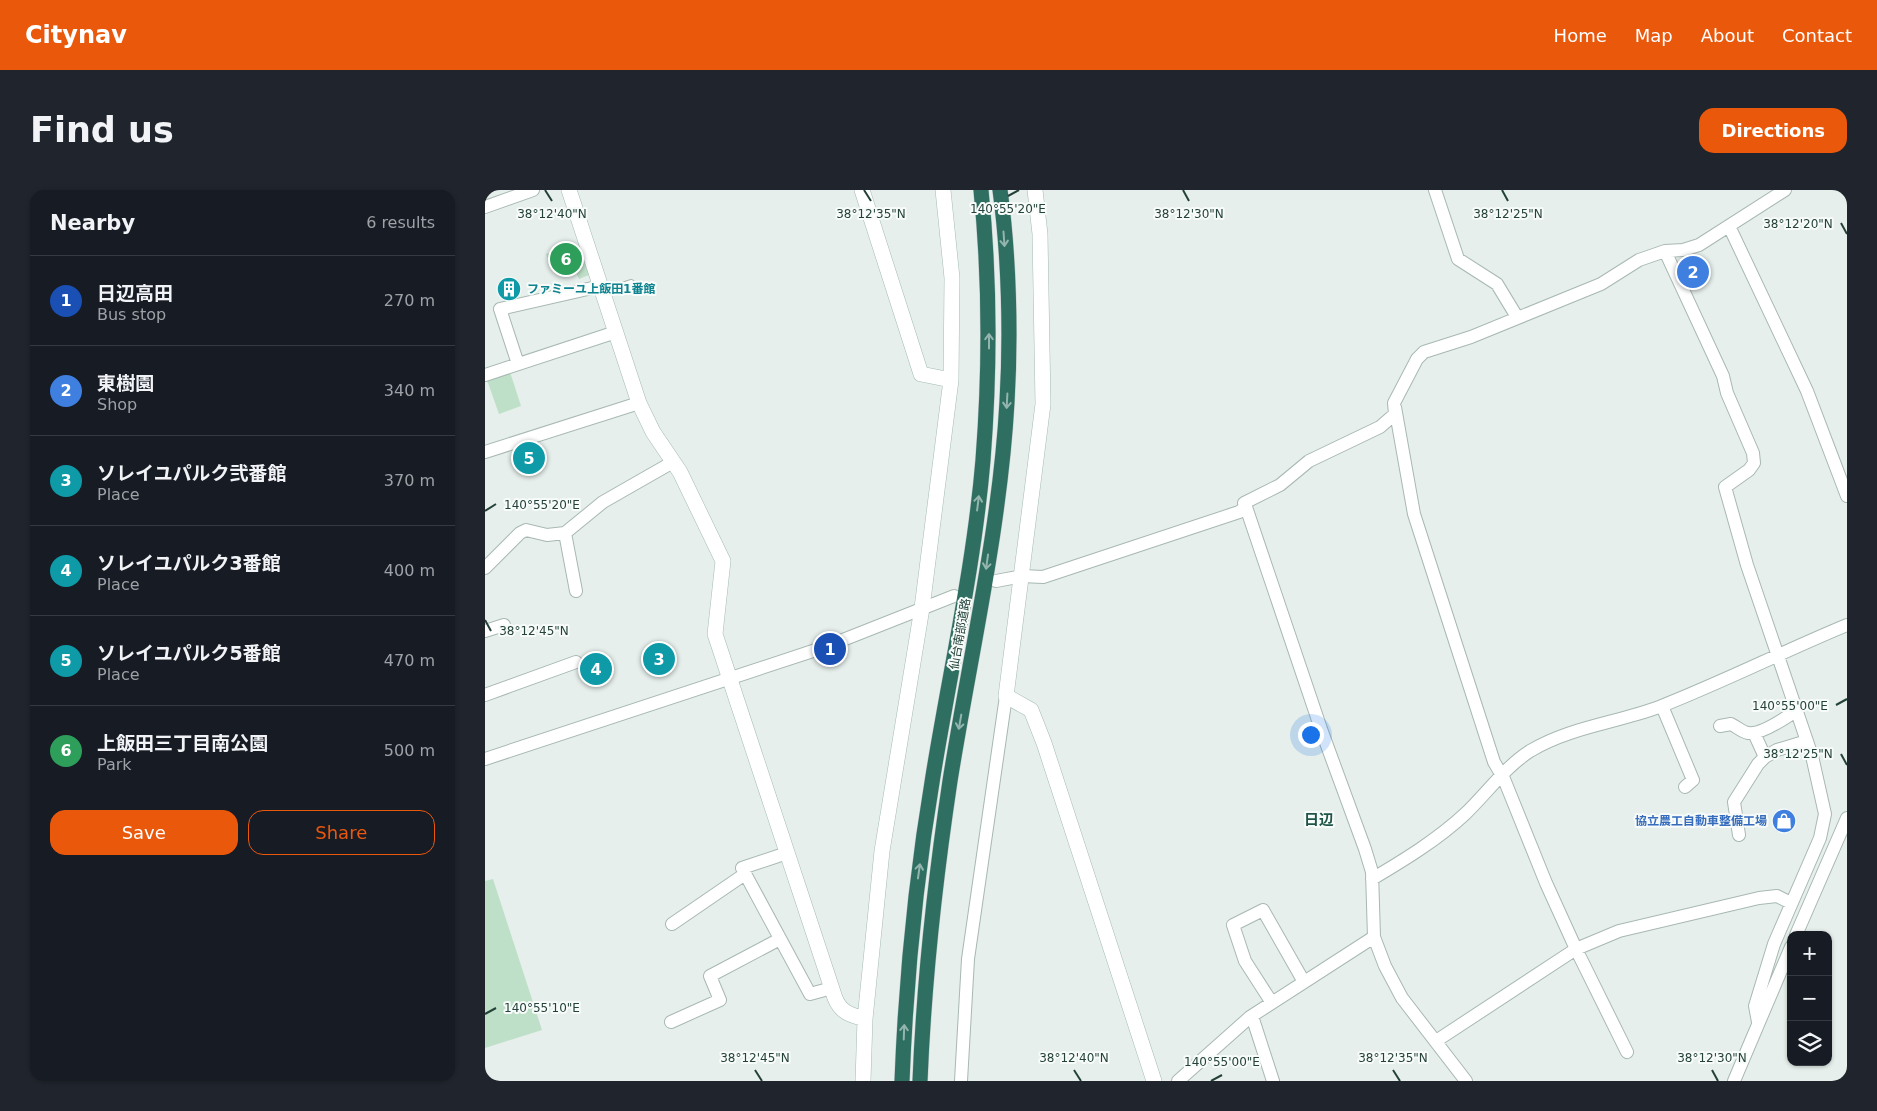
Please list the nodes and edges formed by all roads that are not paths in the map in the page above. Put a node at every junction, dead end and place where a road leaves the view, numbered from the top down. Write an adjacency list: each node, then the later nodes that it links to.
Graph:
1 (533, 190): 10 (street)
2 (569, 190): 14 (street)
3 (862, 190): 19 (street)
4 (943, 190): 19 (street)
5 (981, 190): 72 (highway, 仙台南部道路, one-way to 5)
6 (1001, 190): 73 (highway, 仙台南部道路, one-way to 73)
7 (1035, 190): 28 (street)
8 (1435, 190): 15 (street)
9 (1785, 190): 11 (street)
10 (485, 207)
11 (1729, 226): 12 (street); 24 (street)
12 (1665, 252): 15 (street); 36 (street)
13 (631, 283): 14 (lane)
14 (602, 289): 16 (street); 17 (street)
15 (1517, 317): 20 (street)
16 (616, 332): 17 (street); 21 (street)
17 (518, 364): 18 (street)
18 (485, 375)
19 (951, 380): 32 (street)
20 (1395, 403): 25 (street); 48 (street)
21 (639, 404): 22 (street); 23 (street)
22 (485, 452)
23 (673, 462): 26 (street); 38 (street)
24 (1847, 496)
25 (1246, 507): 28 (street); 54 (street)
26 (565, 533): 27 (street); 30 (street)
27 (485, 568)
28 (1022, 576): 29 (street); 40 (street)
29 (996, 581)
30 (576, 591)
31 (954, 596): 32 (street)
32 (922, 608): 38 (street); 66 (street)
33 (504, 625): 35 (street)
34 (1847, 625): 36 (street)
35 (485, 631)
36 (1779, 656): 41 (street); 42 (street)
37 (576, 662): 39 (street)
38 (730, 678): 47 (street); 52 (street)
39 (485, 695)
40 (1006, 696): 74 (street); 75 (street)
41 (1662, 706): 48 (street); 49 (street)
42 (1797, 710): 44 (street); 45 (street)
43 (1720, 726): 44 (street)
44 (1754, 733): 46 (street)
45 (1807, 741): 46 (street); 55 (street)
46 (1765, 757): 51 (street)
47 (485, 759)
48 (1502, 775): 54 (street); 60 (street)
49 (1685, 787)
50 (1847, 818): 57 (street)
51 (1739, 835)
52 (787, 853): 53 (street); 63 (street)
53 (745, 874): 56 (street); 59 (street)
54 (1372, 879): 58 (street)
55 (1791, 903): 60 (street); 68 (street)
56 (673, 924)
57 (1798, 931)
58 (1374, 937): 62 (street); 69 (street)
59 (780, 939): 63 (street); 67 (street)
60 (1576, 949): 69 (street); 70 (street)
61 (1787, 956): 68 (street)
62 (1304, 982): 64 (street); 64 (street)
63 (832, 988): 66 (street)
64 (1272, 1003): 65 (street)
65 (1253, 1016): 76 (street); 77 (street)
66 (865, 1019): 71 (street)
67 (671, 1022)
68 (1758, 1022): 79 (street)
69 (1436, 1041): 78 (street)
70 (1627, 1052)
71 (863, 1081)
72 (902, 1081)
73 (920, 1081)
74 (961, 1081)
75 (1154, 1081)
76 (1178, 1081)
77 (1273, 1081)
78 (1466, 1081)
79 (1734, 1081)

